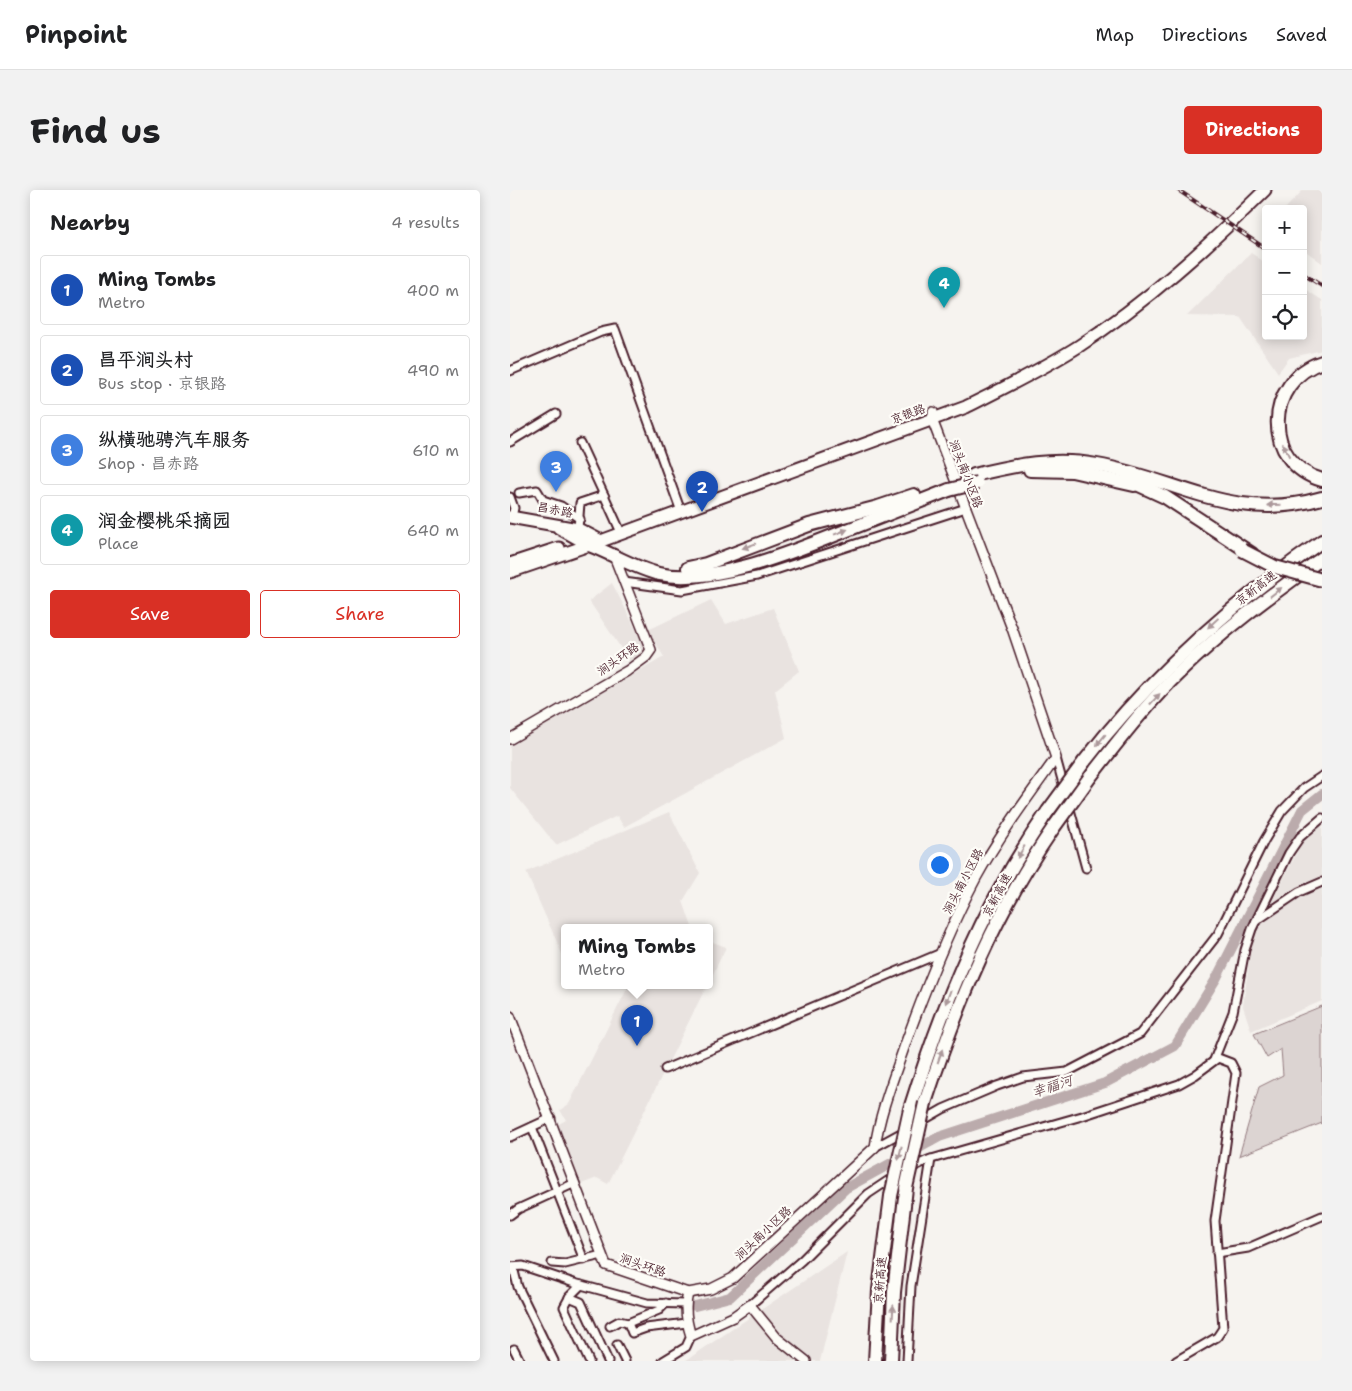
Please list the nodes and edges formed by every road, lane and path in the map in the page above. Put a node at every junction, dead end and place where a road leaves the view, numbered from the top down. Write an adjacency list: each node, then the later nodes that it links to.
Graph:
1 (1254, 190): 6 (main road, 京银路)
2 (1265, 190): 6 (main road, 京银路)
3 (1322, 362): 10 (highway, one-way to 3)
4 (510, 371): 16 (street)
5 (556, 414): 7 (street)
6 (933, 416): 16 (main road, 京银路); 17 (street, 涧头南小区路); 21 (main road, 京银路)
7 (510, 442)
8 (580, 443): 13 (street)
9 (975, 480): 11 (highway, bridge); 15 (highway, one-way to 9); 27 (highway, bridge); 27 (highway, bridge)
10 (1322, 480)
11 (948, 487): 21 (highway, one-way to 21); 23 (highway, one-way to 11)
12 (519, 494): 19 (street)
13 (604, 495): 19 (street); 20 (street)
14 (510, 497): 18 (street)
15 (1322, 498)
16 (679, 506): 20 (main road, 京银路)
17 (966, 508): 28 (street); 30 (street, 涧头南小区路)
18 (511, 518): 19 (main road, 昌赤路); 21 (main road, 昌赤路)
19 (579, 524): 21 (main road, 昌赤路)
20 (619, 528): 21 (main road, 京银路)
21 (591, 541): 23 (highway); 25 (main road, 京银路); 26 (main road, 京银路)
22 (1322, 541): 74 (highway, 京新高速, one-way to 74, bridge)
23 (614, 556): 28 (street, 涧头环路)
24 (1322, 558): 75 (highway, 京新高速, one-way to 24, bridge)
25 (510, 564)
26 (510, 572)
27 (1322, 580)
28 (624, 582): 29 (street, 涧头环路)
29 (510, 739)
30 (1056, 758): 33 (street); 36 (street, 涧头南小区路)
31 (1322, 776): 44 (street)
32 (1322, 818): 35 (street)
33 (1086, 868)
34 (1322, 882): 35 (street)
35 (1255, 923): 39 (street)
36 (941, 953): 40 (street); 44 (street, 涧头南小区路)
37 (510, 1016): 38 (street, 涧头环路)
38 (513, 1032): 41 (street, 涧头环路)
39 (1214, 1060): 45 (street); 50 (street)
40 (665, 1069)
41 (550, 1118): 42 (street); 46 (street, 涧头环路)
42 (532, 1127): 43 (street); 47 (street)
43 (510, 1138)
44 (875, 1147): 56 (street, 涧头南小区路)
45 (931, 1159): 60 (street); 76 (street)
46 (575, 1183): 47 (street); 51 (street, 涧头环路)
47 (558, 1191): 48 (street); 52 (street)
48 (510, 1215)
49 (1322, 1216): 50 (street)
50 (1217, 1254): 77 (street)
51 (602, 1255): 52 (street); 56 (street, 涧头环路)
52 (584, 1260): 53 (street)
53 (552, 1263)
54 (512, 1267): 55 (street); 68 (street)
55 (581, 1285): 57 (street); 58 (street)
56 (688, 1293): 59 (street)
57 (569, 1297): 69 (street); 70 (street)
58 (666, 1304): 59 (street); 61 (street)
59 (685, 1304): 62 (street)
60 (750, 1305): 64 (street); 73 (street)
61 (628, 1323): 62 (street); 63 (street)
62 (687, 1323): 64 (street)
63 (610, 1326)
64 (692, 1336): 72 (street)
65 (617, 1345): 71 (street)
66 (514, 1349): 67 (street)
67 (520, 1361)
68 (554, 1361)
69 (589, 1361)
70 (608, 1361)
71 (625, 1361)
72 (663, 1361)
73 (806, 1361)
74 (875, 1361)
75 (891, 1361)
76 (908, 1361)
77 (1176, 1361)

